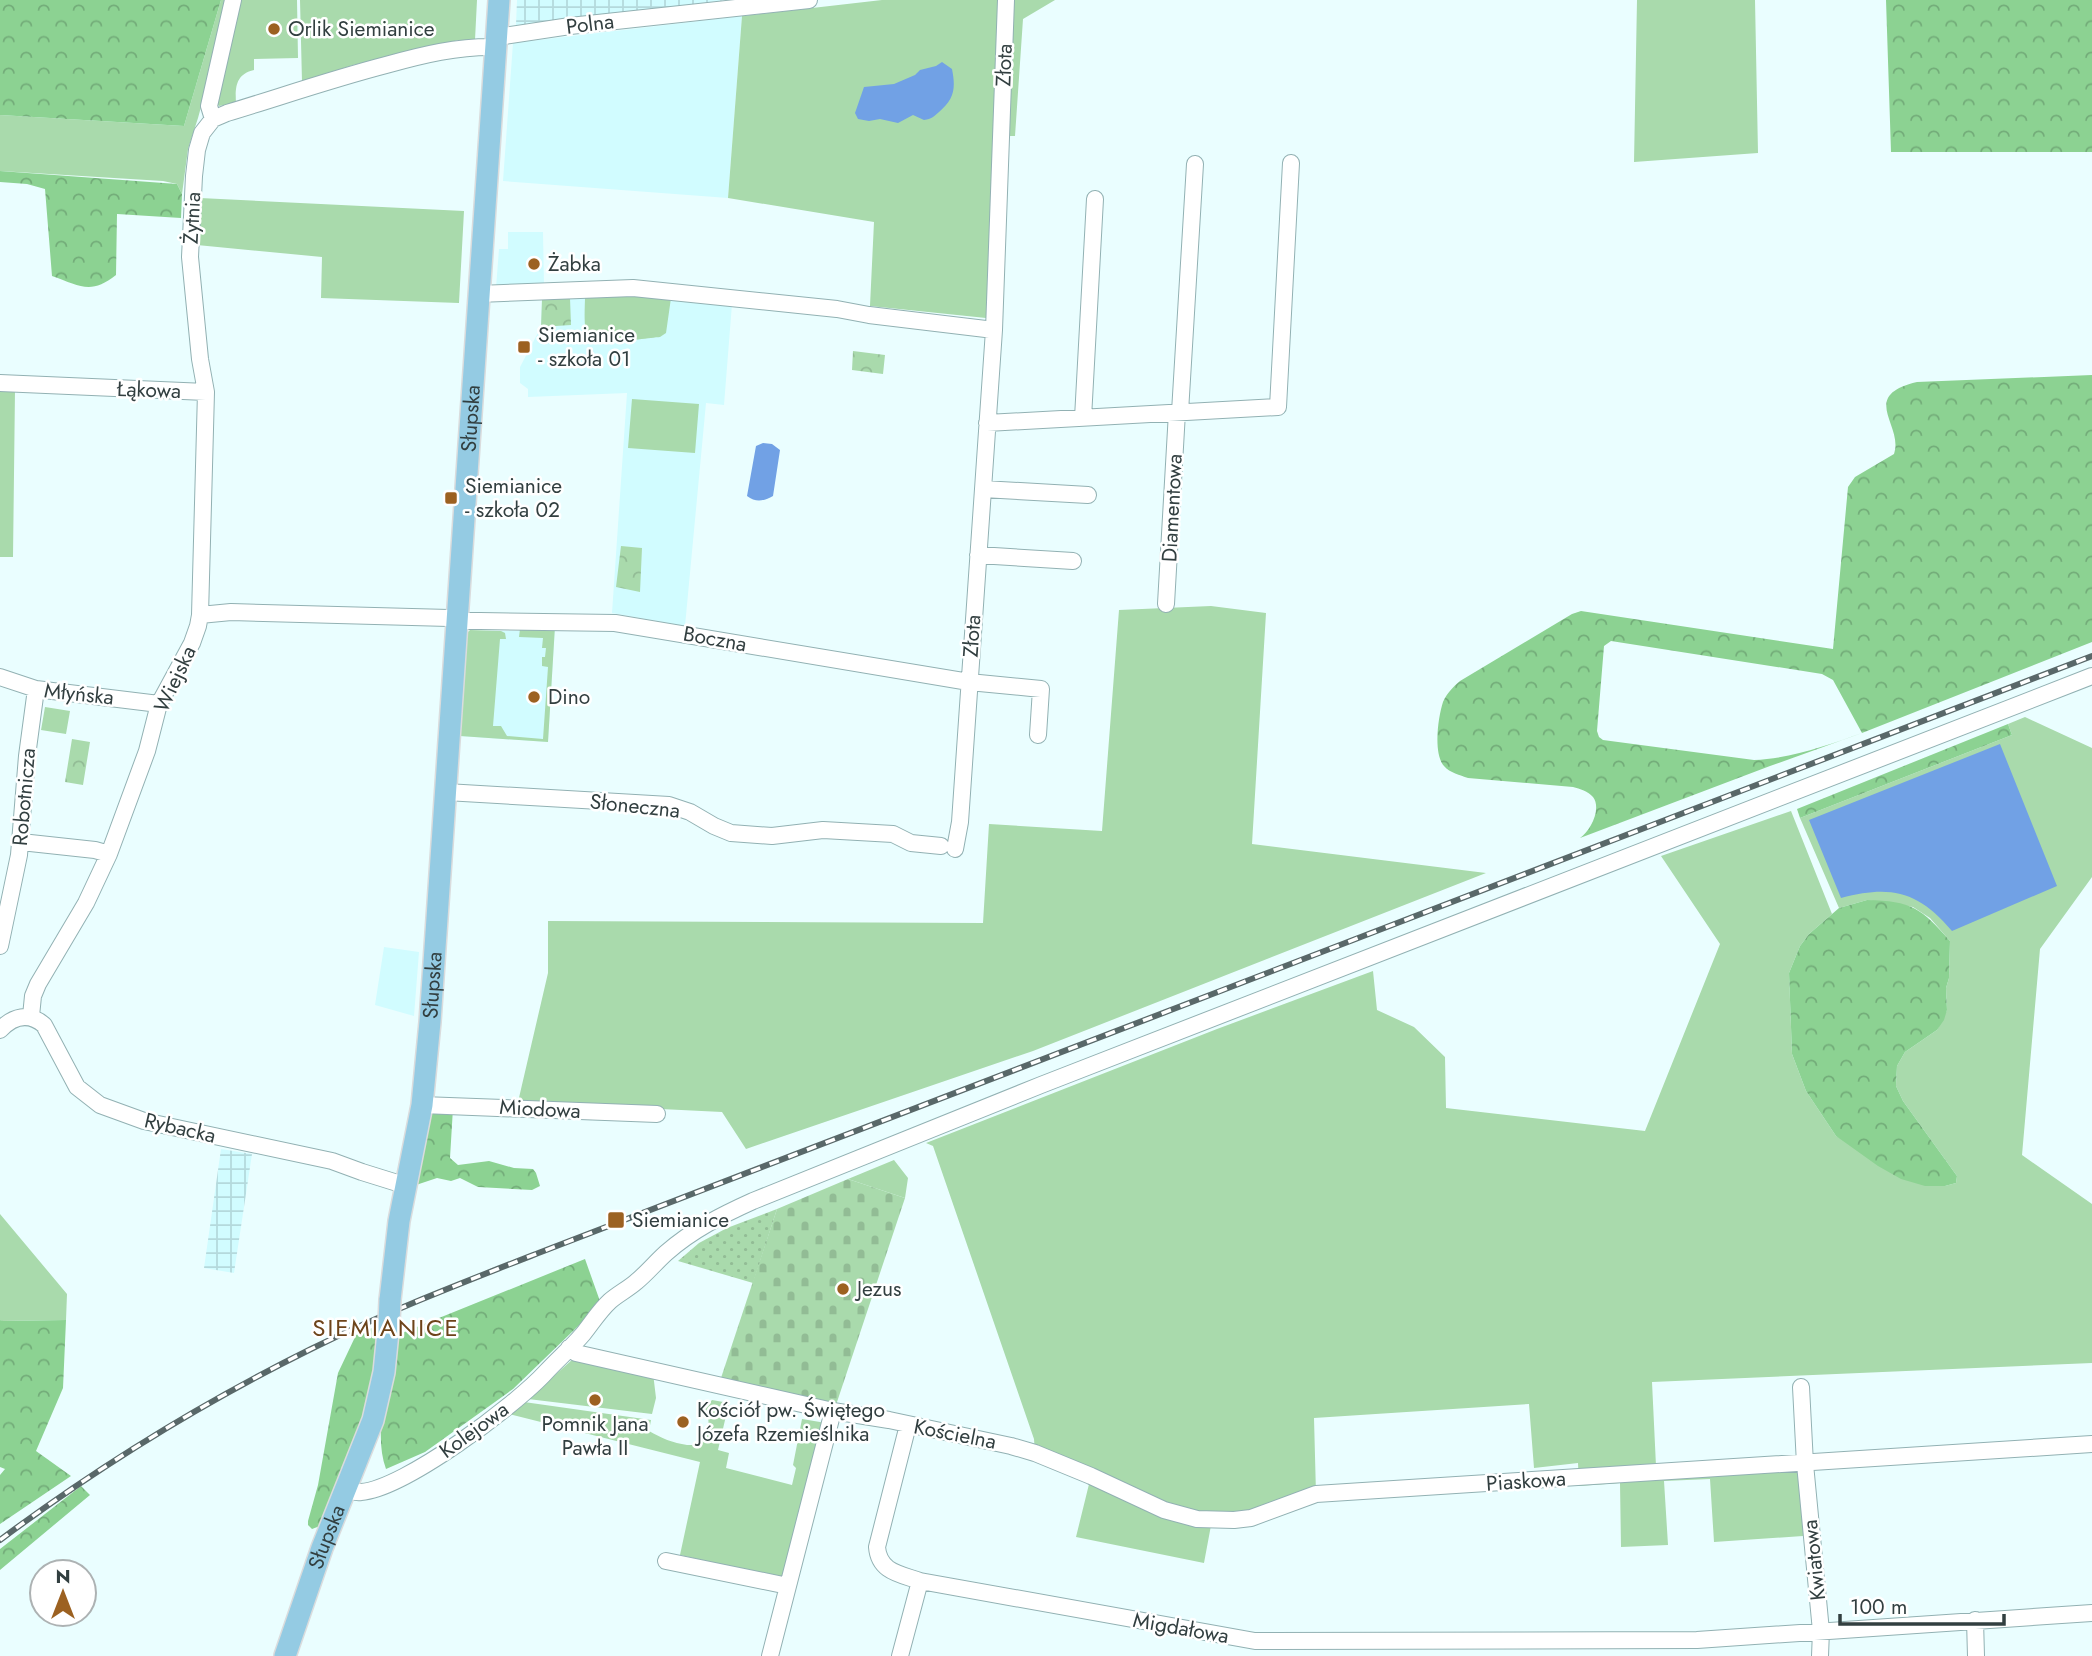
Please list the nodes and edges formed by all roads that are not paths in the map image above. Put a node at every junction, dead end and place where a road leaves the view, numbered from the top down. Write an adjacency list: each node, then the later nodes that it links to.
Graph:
1 (233, 0): 6 (street)
2 (499, 0): 5 (main road, Słupska)
3 (809, 0): 5 (street, Polna)
4 (1006, 0): 11 (street, Złota)
5 (496, 42): 6 (street); 10 (main road, Słupska)
6 (213, 119): 13 (street, Żytnia)
7 (1292, 163): 14 (street)
8 (1195, 164): 14 (street)
9 (1095, 199): 15 (street)
10 (478, 294): 11 (street); 23 (main road, Słupska)
11 (994, 330): 16 (street, Złota)
12 (0, 383): 13 (street, Łąkowa)
13 (206, 392): 22 (street, Żytnia)
14 (1179, 412): 15 (street); 21 (street, Diamentowa)
15 (1083, 418): 16 (street)
16 (987, 423): 17 (street, Złota)
17 (983, 489): 18 (street); 19 (street, Złota)
18 (1088, 495)
19 (978, 555): 20 (street); 26 (street, Złota)
20 (1073, 561)
21 (1166, 604)
22 (200, 615): 23 (street); 28 (street, Wiejska)
23 (457, 621): 26 (street, Boczna); 30 (main road, Słupska)
24 (2092, 676): 40 (street, Kolejowa)
25 (0, 677): 27 (street, Młyńska)
26 (969, 682): 29 (street, Boczna); 32 (street, Złota)
27 (36, 689): 28 (street, Młyńska); 31 (street, Robotnicza)
28 (159, 704): 33 (street, Wiejska)
29 (1038, 735)
30 (446, 792): 32 (street, Słoneczna); 37 (main road, Słupska)
31 (21, 842): 33 (street); 34 (street, Robotnicza)
32 (948, 847)
33 (109, 854): 35 (street, Wiejska)
34 (0, 946)
35 (31, 1016): 36 (street); 39 (street, Rybacka)
36 (2, 1024)
37 (422, 1105): 38 (street, Miodowa); 39 (main road, Słupska)
38 (657, 1114)
39 (407, 1186): 46 (main road, Słupska, bridge)
40 (569, 1348): 42 (street, Kościelna); 46 (street, Kolejowa)
41 (1801, 1387): 45 (street)
42 (834, 1411): 43 (street, Kościelna); 50 (street)
43 (908, 1425): 47 (street, Kościelna); 49 (street, Migdałowa)
44 (2092, 1444): 45 (street, Piaskowa)
45 (1805, 1464): 47 (street, Piaskowa); 53 (street, Kwiatowa)
46 (345, 1489): 54 (main road, Słupska)
47 (1251, 1518)
48 (666, 1561): 50 (street)
49 (920, 1581): 53 (street, Migdałowa); 56 (street)
50 (788, 1586): 55 (street)
51 (2092, 1613): 52 (street, Migdałowa)
52 (1975, 1620): 53 (street, Migdałowa); 58 (street)
53 (1821, 1631): 57 (street, Kwiatowa)
54 (285, 1656)
55 (770, 1656)
56 (900, 1656)
57 (1820, 1656)
58 (1976, 1656)

